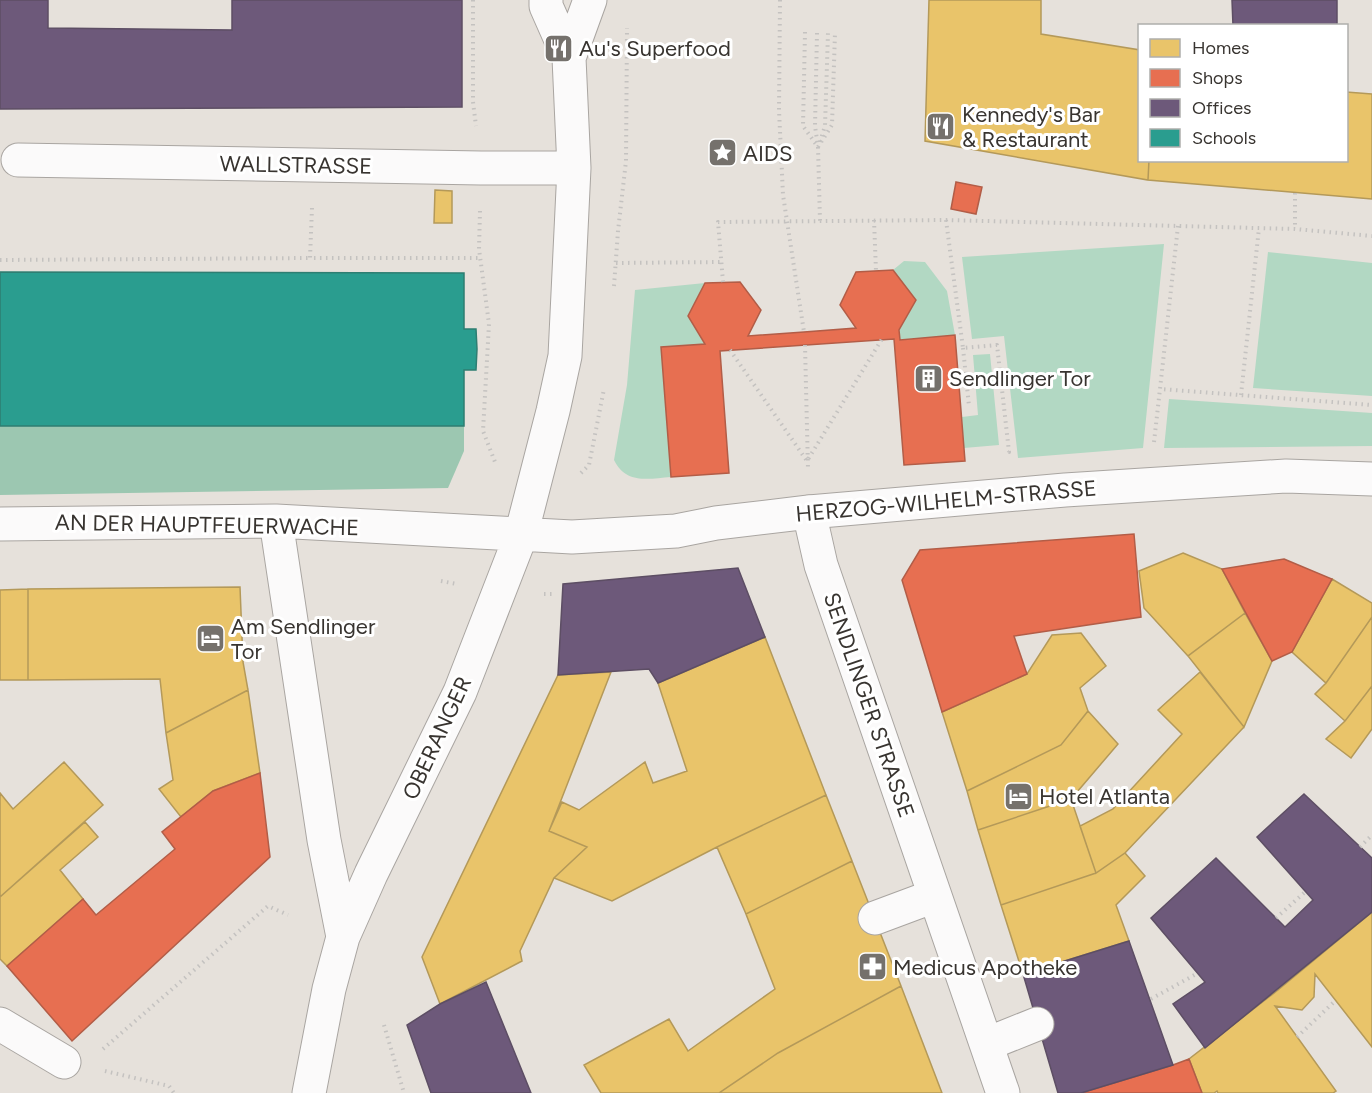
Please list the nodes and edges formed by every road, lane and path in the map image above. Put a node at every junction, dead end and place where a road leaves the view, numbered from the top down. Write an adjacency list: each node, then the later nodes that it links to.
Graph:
1 (474, 0): 14 (path)
2 (546, 0): 10 (street)
3 (590, 0): 10 (street)
4 (780, 0): 20 (path)
5 (627, 23): 28 (path)
6 (805, 32): 11 (path)
7 (817, 33): 11 (path)
8 (828, 33): 11 (path)
9 (835, 33): 11 (path)
10 (569, 58): 15 (street, OBERANGER)
11 (818, 147): 17 (path)
12 (18, 160): 13 (street, WALLSTRASSE)
13 (314, 165): 14 (street, WALLSTRASSE); 25 (path)
14 (481, 168): 15 (street, WALLSTRASSE); 26 (path)
15 (574, 168): 49 (street, OBERANGER)
16 (1295, 193): 23 (path)
17 (820, 220): 18 (path); 20 (path)
18 (874, 220): 19 (path); 29 (path)
19 (945, 220): 21 (path); 34 (path)
20 (787, 221): 28 (path); 31 (path)
21 (1178, 226): 22 (path); 36 (path)
22 (1259, 228): 23 (path); 37 (path)
23 (1295, 229): 24 (path)
24 (1372, 236)
25 (310, 258): 26 (path); 27 (path)
26 (481, 258): 40 (path)
27 (0, 260)
28 (721, 262): 30 (path)
29 (876, 271)
30 (723, 282)
31 (804, 332)
32 (882, 339): 42 (path)
33 (805, 345): 42 (path)
34 (963, 348): 39 (path); 41 (path)
35 (730, 350): 42 (path)
36 (1160, 389): 37 (path); 45 (path)
37 (1241, 395): 38 (path)
38 (1372, 405)
39 (969, 406)
40 (483, 431)
41 (997, 453)
42 (807, 461): 43 (path)
43 (808, 471)
44 (1372, 479): 45 (street, HERZOG-WILHELM-STRASSE)
45 (1150, 485): 46 (street, HERZOG-WILHELM-STRASSE)
46 (809, 512): 49 (street, HERZOG-WILHELM-STRASSE); 53 (street, SENDLINGER STRASSE)
47 (276, 521): 48 (street, AN DER HAUPTFEUERWACHE); 49 (street, AN DER HAUPTFEUERWACHE); 57 (street, OBERANGER)
48 (0, 524)
49 (521, 535): 57 (street, OBERANGER)
50 (1372, 835): 51 (path)
51 (1360, 847)
52 (1305, 892): 56 (path)
53 (934, 896): 55 (street); 65 (street, SENDLINGER STRASSE)
54 (288, 915): 66 (path)
55 (874, 918)
56 (1276, 918)
57 (343, 937): 68 (street, OBERANGER)
58 (1198, 973): 59 (path)
59 (1151, 999)
60 (1335, 1001): 64 (path)
61 (0, 1024): 66 (street)
62 (384, 1024): 69 (path)
63 (1037, 1024): 65 (street)
64 (1297, 1037)
65 (987, 1044): 70 (street, SENDLINGER STRASSE)
66 (64, 1062): 67 (path)
67 (174, 1093)
68 (309, 1093)
69 (404, 1093)
70 (1003, 1093)

